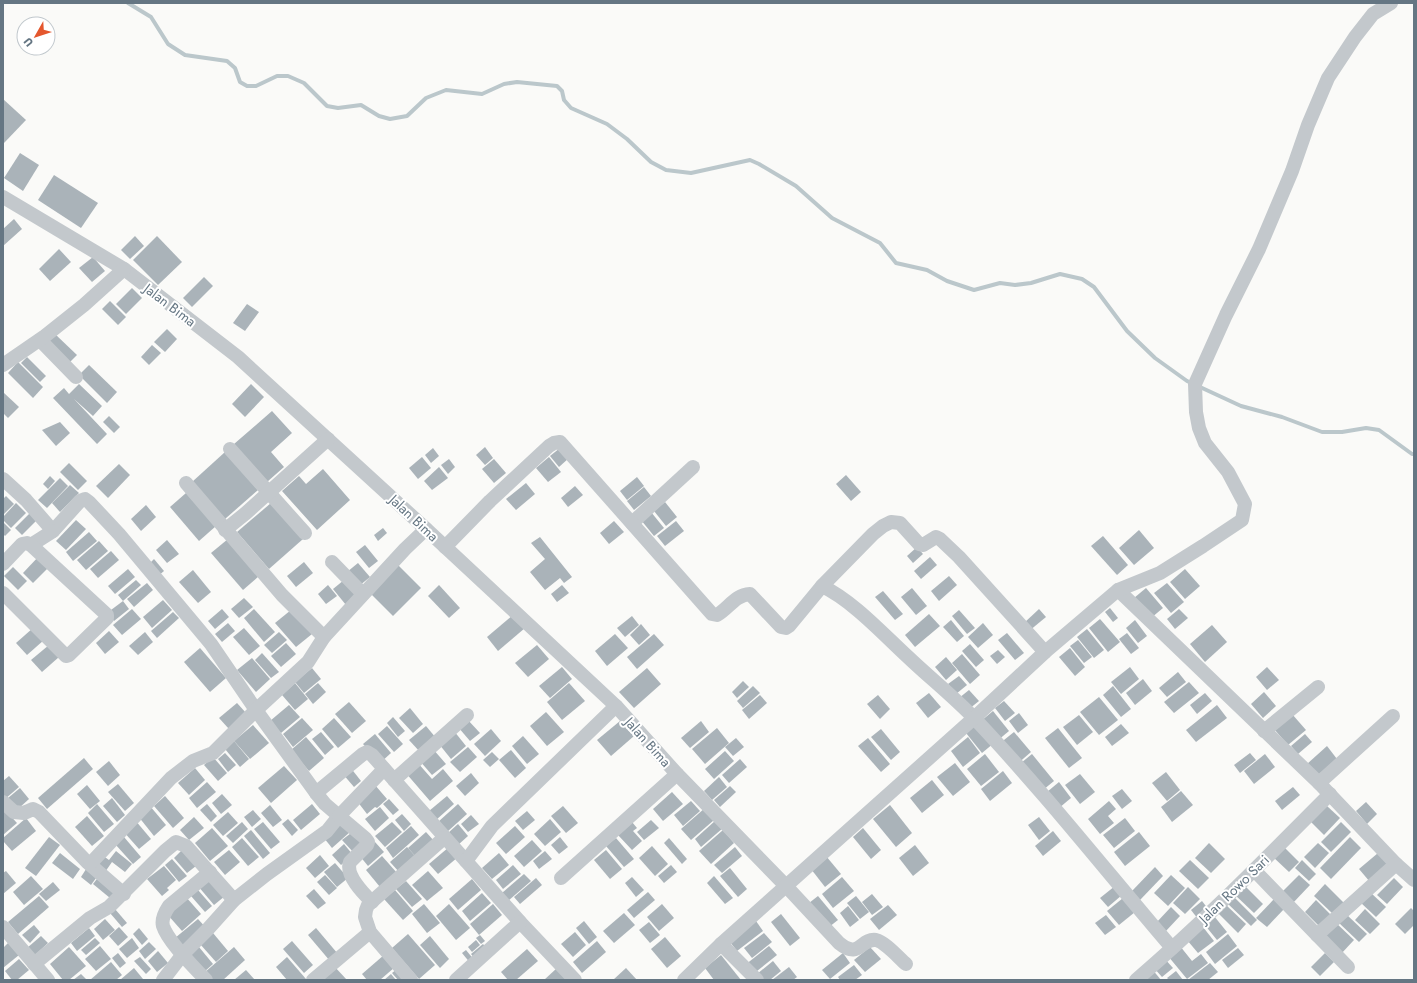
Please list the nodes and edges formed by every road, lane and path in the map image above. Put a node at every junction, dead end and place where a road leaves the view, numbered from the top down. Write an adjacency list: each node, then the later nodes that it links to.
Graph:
1 (1391, 3): 23 (street)
2 (3, 197): 3 (street, Jalan Bima)
3 (124, 269): 4 (street); 7 (street, Jalan Bima)
4 (40, 340): 5 (street); 6 (street)
5 (3, 365)
6 (76, 377)
7 (328, 439): 12 (street); 14 (street, Jalan Bima)
8 (230, 449): 12 (street)
9 (693, 467): 13 (street)
10 (3, 479): 16 (street)
11 (186, 482): 15 (street)
12 (268, 492): 15 (street); 17 (street)
13 (632, 523): 19 (street); 22 (street)
14 (426, 529): 19 (street, Jalan Bima); 25 (street)
15 (225, 530): 26 (street)
16 (53, 531): 18 (street); 30 (street)
17 (305, 533)
18 (31, 545): 21 (street); 24 (street)
19 (445, 547): 29 (street, Jalan Bima)
20 (332, 562): 25 (street)
21 (3, 564)
22 (822, 586): 27 (street); 33 (street)
23 (1118, 590): 27 (street); 34 (street)
24 (3, 593)
25 (363, 594): 26 (street)
26 (324, 637): 30 (street)
27 (1045, 652): 33 (street)
28 (1318, 687): 34 (street)
29 (616, 706): 36 (street, Jalan Bima); 44 (street)
30 (256, 710): 39 (street); 45 (street)
31 (467, 715): 37 (street)
32 (1393, 716): 38 (street)
33 (974, 718): 51 (street); 60 (street)
34 (1264, 731): 38 (street)
35 (384, 770): 37 (street); 39 (street); 42 (street)
36 (677, 774): 49 (street); 51 (street, Jalan Bima)
37 (394, 780): 43 (street)
38 (1319, 783): 40 (street)
39 (316, 793): 42 (street)
40 (1330, 794): 46 (street); 47 (street, Jalan Rowo Sari)
41 (3, 802): 45 (street)
42 (339, 816): 53 (street); 54 (street)
43 (444, 838): 44 (street); 54 (street)
44 (466, 861): 55 (street)
45 (90, 864): 52 (street)
46 (1396, 864): 50 (street); 58 (street)
47 (1254, 870): 58 (street); 60 (street, Jalan Rowo Sari)
48 (210, 872): 52 (street); 53 (street); 61 (street)
49 (561, 878)
50 (1414, 880)
51 (786, 886): 59 (street); 63 (street, Jalan Bima)
52 (124, 894): 62 (street)
53 (234, 900): 61 (street)
54 (372, 902): 57 (street)
55 (520, 922): 70 (street); 71 (street)
56 (3, 927): 62 (street)
57 (370, 932): 68 (street); 69 (street)
58 (1317, 935): 64 (street)
59 (721, 944): 72 (street); 73 (street)
60 (1172, 948): 74 (street, Jalan Rowo Sari)
61 (183, 954): 66 (street); 67 (street)
62 (34, 964): 65 (street)
63 (906, 964)
64 (1348, 967)
65 (45, 979)
66 (163, 980)
67 (206, 980)
68 (313, 980)
69 (411, 980)
70 (456, 980)
71 (575, 980)
72 (684, 980)
73 (757, 980)
74 (1136, 980)

